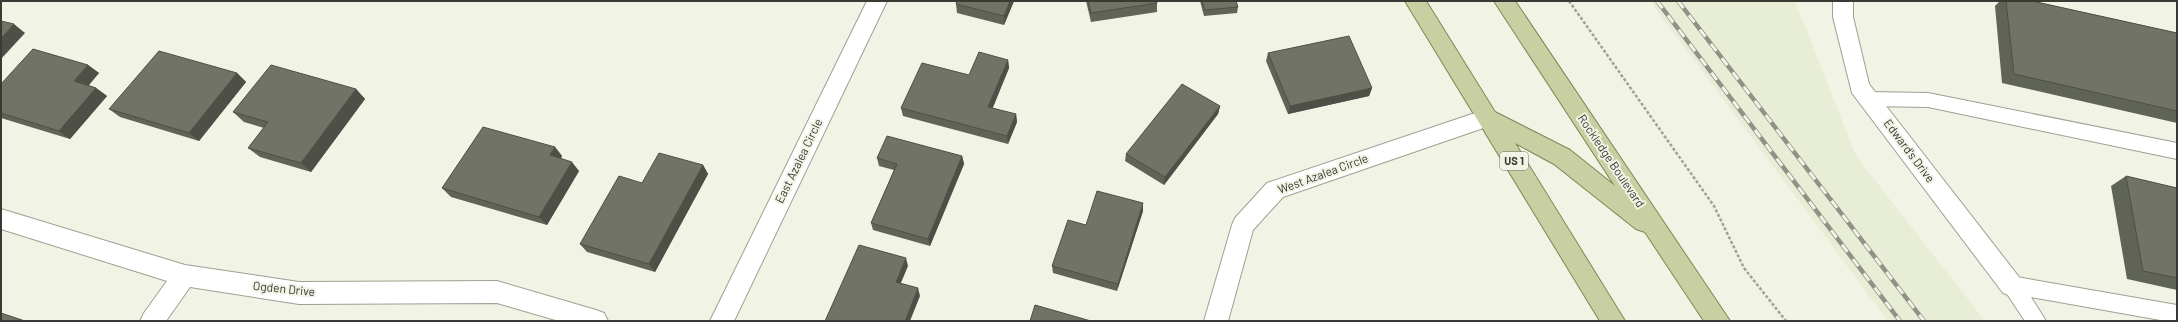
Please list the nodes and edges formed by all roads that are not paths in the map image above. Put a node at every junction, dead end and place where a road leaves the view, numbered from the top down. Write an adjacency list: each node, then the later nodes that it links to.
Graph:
1 (877, 1): 15 (street, East Azalea Circle)
2 (1414, 1): 6 (main road, US 1)
3 (1504, 1): 9 (main road, Rockledge Boulevard)
4 (1843, 1): 5 (street, Edward's Drive)
5 (1869, 99): 7 (lane); 11 (street, Edward's Drive)
6 (1487, 118): 9 (main road); 16 (street, West Azalea Circle); 17 (main road, US 1)
7 (2177, 150)
8 (1, 219): 10 (street, Ogden Drive)
9 (1659, 234): 18 (main road, Rockledge Boulevard)
10 (185, 276): 13 (street); 14 (street, Ogden Drive)
11 (2011, 285): 12 (lane); 19 (lane)
12 (2177, 314)
13 (152, 321)
14 (596, 321)
15 (722, 321)
16 (1216, 321)
17 (1613, 321)
18 (1718, 321)
19 (2036, 321)

